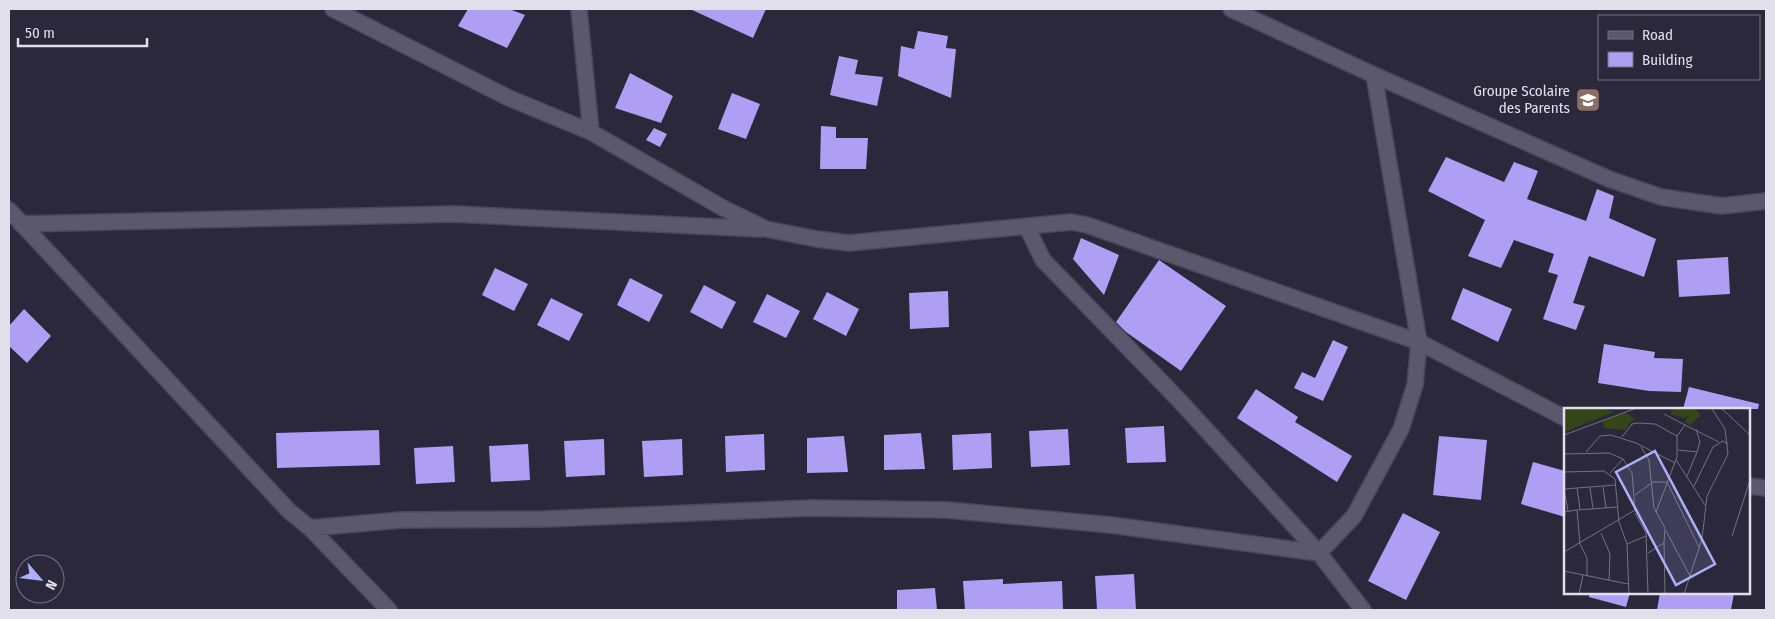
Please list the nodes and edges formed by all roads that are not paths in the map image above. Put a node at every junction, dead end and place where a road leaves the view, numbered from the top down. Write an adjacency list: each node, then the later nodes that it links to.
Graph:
1 (333, 9): 5 (street)
2 (579, 9): 5 (street)
3 (1231, 9): 4 (street)
4 (1374, 75): 6 (street); 11 (street)
5 (591, 132): 10 (street)
6 (1766, 201)
7 (9, 210): 8 (street)
8 (21, 224): 10 (street); 15 (street)
9 (1027, 227): 10 (street); 11 (street); 16 (street)
10 (766, 229)
11 (1419, 342): 12 (street); 16 (street)
12 (1564, 417)
13 (1750, 486): 14 (street)
14 (1766, 488)
15 (310, 528): 16 (street); 17 (street)
16 (1319, 554): 18 (street)
17 (389, 610)
18 (1363, 610)

